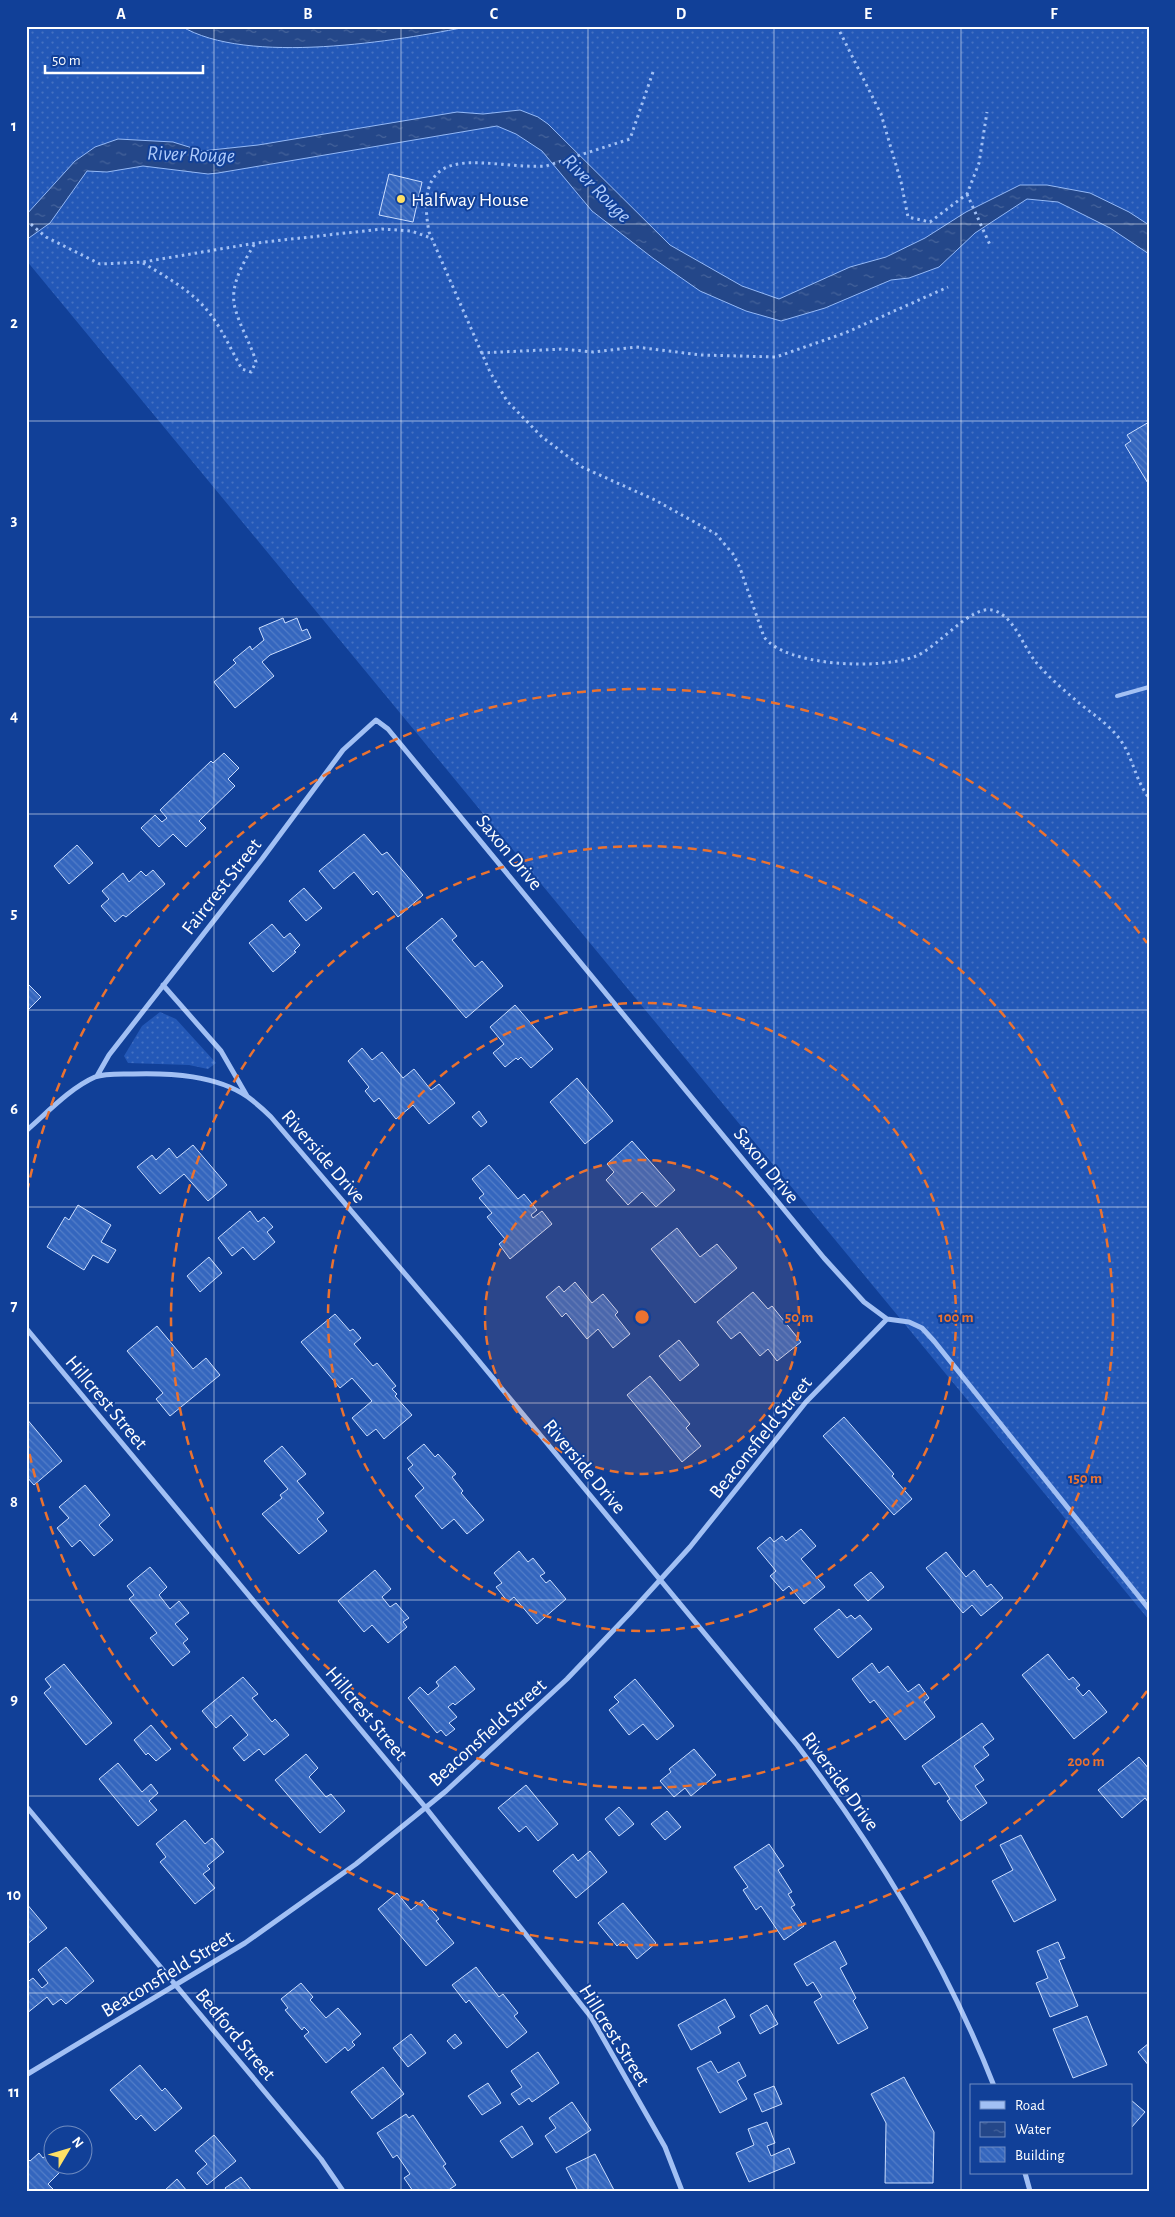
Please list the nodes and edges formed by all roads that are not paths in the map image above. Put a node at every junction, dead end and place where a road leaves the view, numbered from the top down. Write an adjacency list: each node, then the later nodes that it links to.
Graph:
1 (1149, 687): 2 (lane)
2 (1116, 696)
3 (376, 720): 4 (street, Faircrest Street); 8 (street, Saxon Drive)
4 (163, 985): 5 (street, Faircrest Street); 6 (street)
5 (96, 1076): 6 (street, Riverside Drive); 7 (street)
6 (247, 1096): 10 (street, Riverside Drive)
7 (26, 1131)
8 (887, 1319): 10 (street, Beaconsfield Street); 11 (street, Saxon Drive)
9 (26, 1328): 13 (street, Hillcrest Street)
10 (660, 1580): 13 (street, Beaconsfield Street); 16 (street, Riverside Drive)
11 (1149, 1609)
12 (26, 1806): 14 (street, Bedford Street)
13 (426, 1808): 14 (street, Beaconsfield Street); 19 (street, Hillcrest Street)
14 (177, 1986): 15 (street, Beaconsfield Street); 18 (street, Bedford Street)
15 (26, 2075)
16 (993, 2084)
17 (1025, 2174): 20 (street)
18 (343, 2191)
19 (682, 2191)
20 (1030, 2191)

